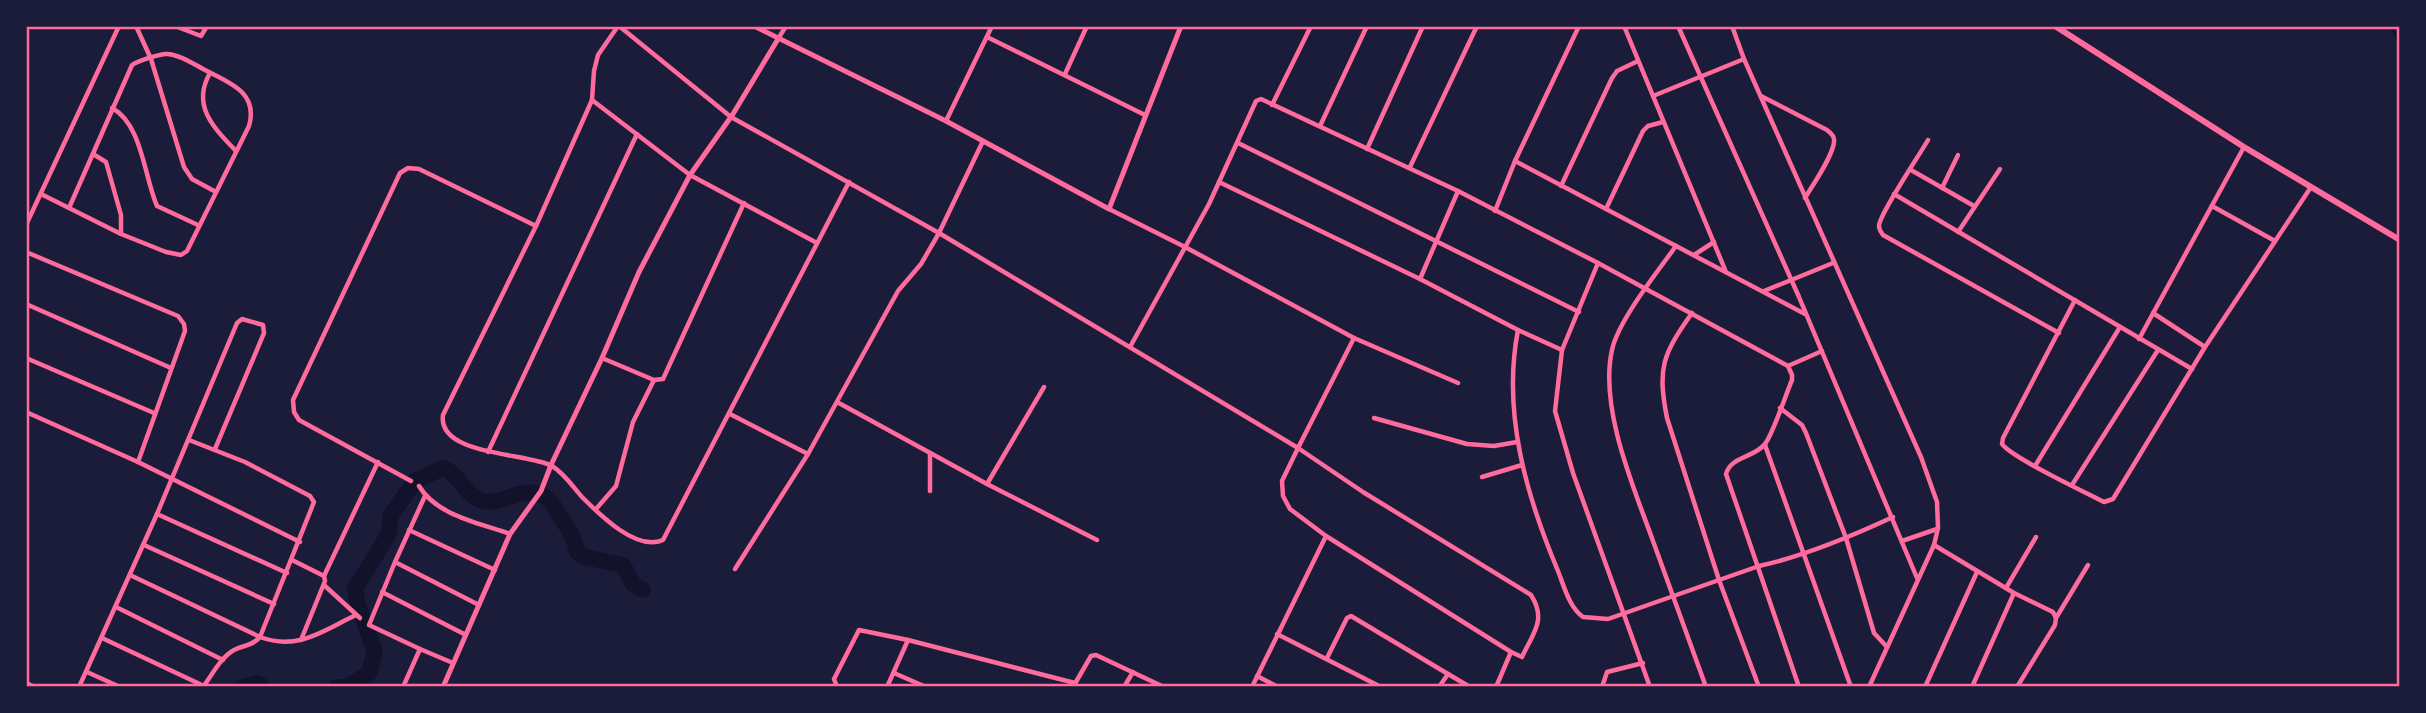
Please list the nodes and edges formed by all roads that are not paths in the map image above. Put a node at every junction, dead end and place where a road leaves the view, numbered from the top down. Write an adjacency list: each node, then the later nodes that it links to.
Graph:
1 (120, 26): 59 (street)
2 (136, 26): 22 (street)
3 (175, 26): 4 (street)
4 (207, 26)
5 (619, 26): 30 (street); 34 (street)
6 (754, 26): 21 (street)
7 (786, 26): 21 (street)
8 (992, 26): 20 (street)
9 (1087, 26): 26 (street)
10 (1181, 26): 33 (street)
11 (1311, 26): 31 (street)
12 (1367, 26): 37 (street)
13 (1423, 26): 43 (street)
14 (1476, 26): 48 (street)
15 (1579, 26): 47 (street)
16 (1624, 26): 24 (street)
17 (1678, 26): 27 (street)
18 (2055, 26): 42 (main road)
19 (1733, 27): 23 (street)
20 (987, 37): 26 (street); 35 (street)
21 (778, 39): 34 (street); 35 (street)
22 (151, 59): 25 (street); 32 (street); 58 (street)
23 (1744, 59): 27 (street); 29 (street)
24 (1638, 61): 28 (street); 54 (street)
25 (210, 73): 44 (street); 44 (street)
26 (1065, 74): 33 (street)
27 (1700, 79): 28 (street); 88 (street)
28 (1653, 96): 36 (street)
29 (1760, 96): 61 (street); 61 (street)
30 (592, 100): 38 (street); 71 (street)
31 (1272, 105): 37 (street); 41 (street)
32 (112, 108): 45 (street); 70 (street)
33 (1145, 115): 66 (street)
34 (731, 117): 51 (street); 52 (street)
35 (946, 121): 40 (street)
36 (1663, 122): 67 (street); 78 (street)
37 (1320, 126): 43 (street)
38 (637, 134): 51 (street); 126 (street)
39 (1928, 140): 50 (street)
40 (983, 141): 66 (street); 73 (street)
41 (1238, 143): 53 (street); 75 (street)
42 (2245, 147): 55 (main road); 64 (street)
43 (1367, 149): 48 (street)
44 (236, 151): 58 (street)
45 (93, 154): 65 (street); 74 (street)
46 (1958, 155): 56 (street)
47 (1515, 161): 54 (street); 68 (street)
48 (1410, 167): 57 (street)
49 (2000, 169): 63 (street)
50 (1911, 170): 56 (street); 60 (street)
51 (690, 175): 62 (street); 108 (street)
52 (849, 182): 73 (street); 79 (street)
53 (1219, 182): 81 (street); 87 (street)
54 (1561, 186): 67 (street)
55 (2311, 187): 76 (main road); 77 (street)
56 (1942, 188): 63 (street)
57 (1458, 191): 68 (street); 75 (street)
58 (216, 192): 70 (street)
59 (40, 194): 65 (street); 69 (street)
60 (1894, 194): 72 (street); 99 (street)
61 (1805, 198): 85 (street)
62 (744, 203): 79 (street); 112 (street)
63 (1974, 206): 72 (street)
64 (2212, 206): 77 (street); 95 (street)
65 (69, 208): 74 (street)
66 (1109, 209): 81 (street)
67 (1606, 209): 80 (street)
68 (1495, 211): 84 (street)
69 (26, 225)
70 (199, 226): 74 (street)
71 (536, 226): 126 (street); 130 (street)
72 (1958, 232): 91 (street)
73 (939, 233): 103 (street); 115 (street)
74 (121, 234)
75 (1436, 240): 87 (street); 93 (street)
76 (2400, 240)
77 (2275, 241): 102 (street)
78 (1714, 242): 83 (street); 86 (street)
79 (817, 243): 119 (street)
80 (1676, 246): 83 (street); 89 (street)
81 (1185, 247): 100 (street); 103 (street)
82 (26, 252): 110 (street)
83 (1693, 255): 86 (street)
84 (1598, 263): 89 (street); 93 (street)
85 (1834, 263): 88 (street); 145 (street)
86 (1726, 273): 90 (street)
87 (1420, 279): 98 (street)
88 (1792, 280): 90 (street); 96 (street)
89 (1646, 288): 94 (street); 173 (street)
90 (1763, 292): 96 (street)
91 (2075, 300): 97 (street); 99 (street)
92 (26, 304): 110 (street)
93 (1579, 312): 104 (street)
94 (1692, 313): 109 (street); 168 (street)
95 (2153, 313): 101 (street); 102 (street)
96 (1807, 315): 106 (street)
97 (2120, 327): 101 (street); 133 (street)
98 (1518, 330): 104 (street); 122 (street)
99 (2059, 332): 133 (street)
100 (1354, 338): 113 (street); 124 (street)
101 (2139, 339): 105 (street)
102 (2205, 346): 111 (street)
103 (1130, 347): 124 (street)
104 (1562, 350): 177 (street)
105 (2158, 350): 111 (street); 138 (street)
106 (1822, 351): 109 (street); 144 (street)
107 (26, 358): 118 (street)
108 (602, 358): 112 (street); 131 (street)
109 (1788, 366): 116 (street)
110 (171, 368): 118 (street)
111 (2192, 369): 138 (street)
112 (654, 380): 142 (street)
113 (1458, 383)
114 (1044, 387): 137 (street)
115 (837, 402): 127 (street); 128 (street)
116 (1780, 408): 123 (street); 150 (street)
117 (26, 412): 129 (street)
118 (154, 414): 129 (street)
119 (730, 414): 128 (street); 142 (street)
120 (1374, 418): 122 (street)
121 (188, 440): 125 (street); 125 (street); 135 (street)
122 (1517, 442): 132 (street)
123 (1765, 444): 156 (street); 160 (street)
124 (1298, 448): 148 (street); 187 (street)
125 (215, 449): 153 (street)
126 (488, 452): 131 (street)
127 (930, 453): 137 (street); 140 (street)
128 (808, 454): 161 (street)
129 (138, 462): 135 (street)
130 (378, 462): 136 (street); 166 (street)
131 (551, 465): 142 (street); 147 (street)
132 (1522, 466): 134 (street); 177 (street)
133 (2035, 466): 138 (street)
134 (1482, 477)
135 (172, 479): 143 (street); 153 (street)
136 (411, 481)
137 (987, 484): 151 (street)
138 (2072, 485)
139 (419, 486): 141 (street)
140 (930, 491)
141 (425, 496): 146 (street); 147 (street)
142 (596, 509)
143 (157, 514): 154 (street); 164 (street)
144 (1893, 517): 150 (street); 152 (street)
145 (1938, 528): 152 (street); 155 (street)
146 (409, 530): 158 (street); 162 (street)
147 (510, 534): 162 (street)
148 (1326, 536): 179 (street); 187 (street)
149 (2036, 537): 170 (street)
150 (1846, 538): 156 (street); 185 (street)
151 (1097, 540)
152 (1902, 541): 167 (street)
153 (300, 542): 157 (street)
154 (144, 545): 165 (street); 174 (street)
155 (1934, 545): 163 (street); 167 (street)
156 (1804, 553): 160 (street); 221 (street)
157 (292, 560): 164 (street); 166 (street)
158 (395, 562): 171 (street); 175 (street)
159 (2088, 565): 178 (street)
160 (1759, 566): 168 (street); 220 (street)
161 (735, 569)
162 (495, 570): 175 (street)
163 (1977, 572): 170 (street); 223 (street)
164 (287, 573): 174 (street)
165 (130, 575): 176 (street); 181 (street)
166 (324, 576): 169 (street)
167 (1917, 579): 185 (street)
168 (1719, 580): 173 (street); 219 (street)
169 (325, 586): 184 (street); 184 (street)
170 (2006, 588): 172 (street)
171 (382, 592): 180 (street); 186 (street)
172 (2014, 593): 178 (street); 224 (street)
173 (1673, 596): 177 (street); 218 (street)
174 (274, 604): 181 (street)
175 (479, 605): 180 (street)
176 (116, 607): 182 (street); 189 (street)
177 (1625, 613): 191 (street)
178 (2056, 618): 225 (street)
179 (1277, 634): 188 (street); 196 (street)
180 (466, 635): 190 (street)
181 (260, 637): 184 (street); 189 (street)
182 (102, 638): 192 (street); 199 (street)
183 (908, 640): 194 (street); 198 (street); 205 (street)
184 (301, 641)
185 (1887, 648): 222 (street)
186 (420, 649): 190 (street); 203 (street)
187 (1511, 652): 215 (street)
188 (1327, 658): 195 (street); 212 (street)
189 (223, 660): 199 (street)
190 (453, 663): 204 (street)
191 (1643, 663): 216 (street); 217 (street)
192 (87, 672): 201 (street); 202 (street)
193 (1133, 672): 198 (street); 208 (street); 209 (street)
194 (894, 673): 206 (street); 207 (street)
195 (1448, 674): 213 (street); 214 (street)
196 (1258, 676): 210 (street); 211 (street)
197 (26, 683): 200 (street)
198 (1074, 685)
199 (204, 686)
200 (35, 687)
201 (79, 687)
202 (120, 687)
203 (403, 687)
204 (443, 687)
205 (838, 687)
206 (887, 687)
207 (926, 687)
208 (1124, 687)
209 (1164, 687)
210 (1252, 687)
211 (1278, 687)
212 (1381, 687)
213 (1439, 687)
214 (1470, 687)
215 (1496, 687)
216 (1602, 687)
217 (1650, 687)
218 (1706, 687)
219 (1759, 687)
220 (1799, 687)
221 (1851, 687)
222 (1869, 687)
223 (1925, 687)
224 (1972, 687)
225 (2017, 687)

